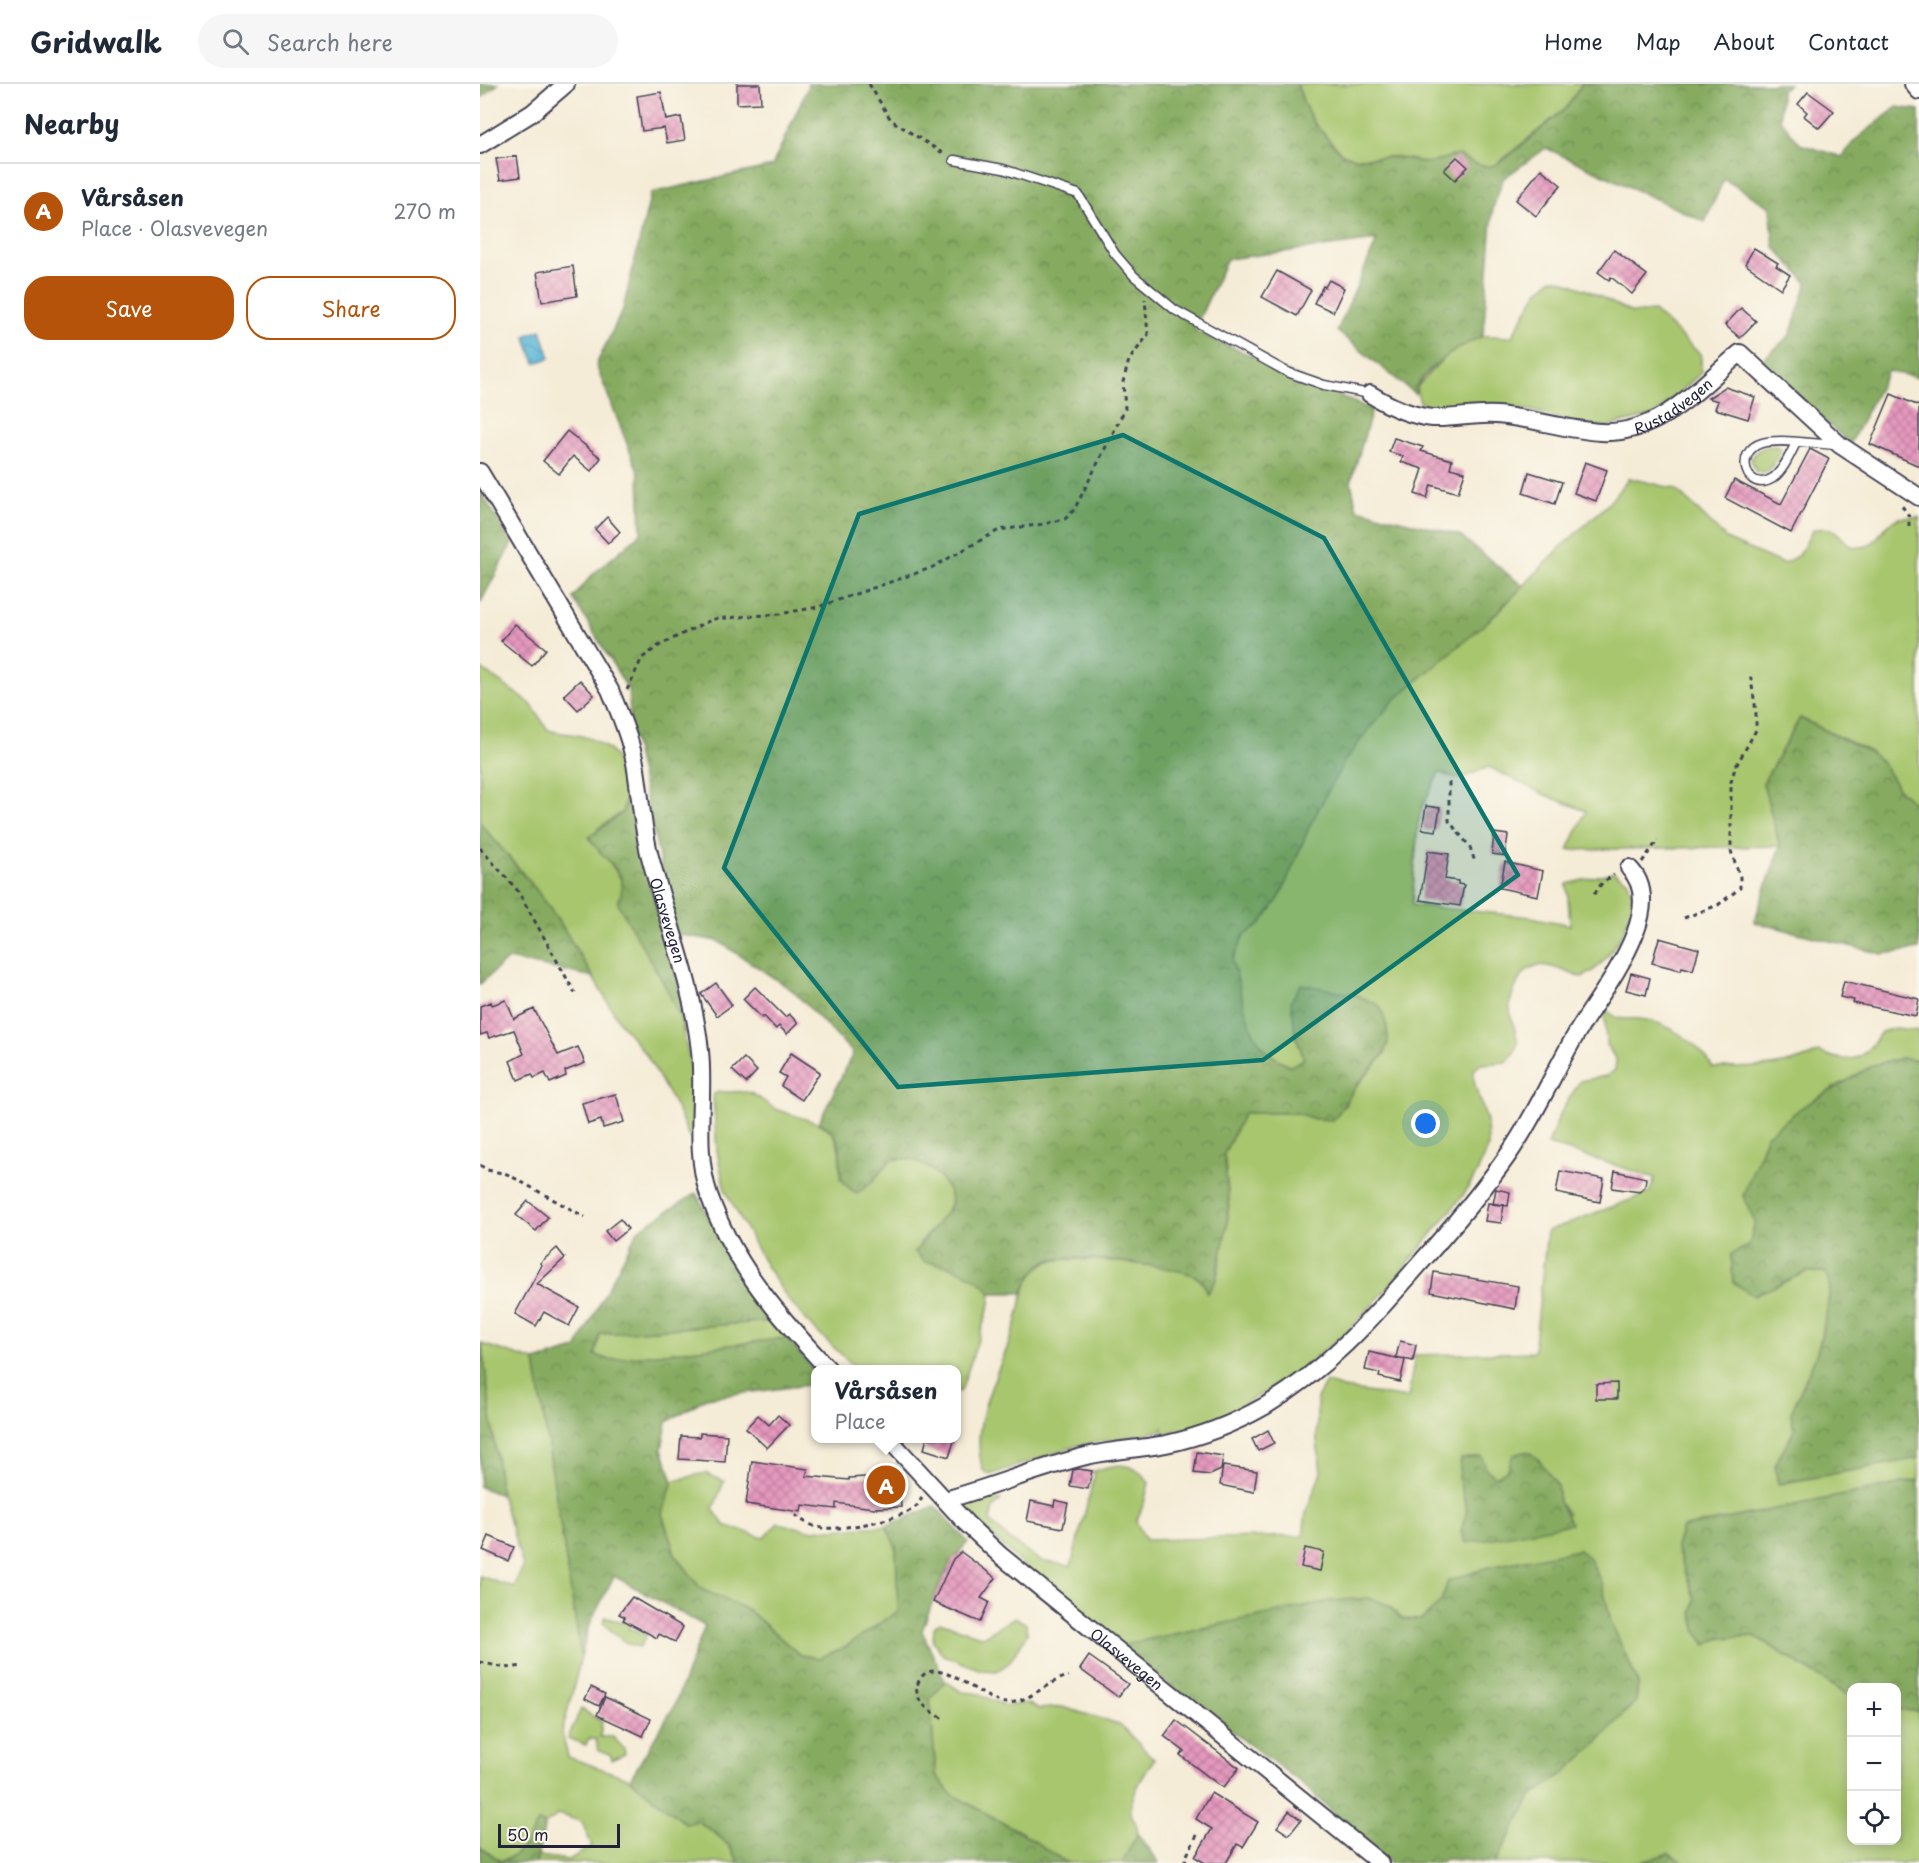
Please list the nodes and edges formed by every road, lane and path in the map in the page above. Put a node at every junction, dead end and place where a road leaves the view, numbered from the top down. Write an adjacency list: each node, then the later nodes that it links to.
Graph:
1 (566, 84): 5 (street)
2 (868, 84): 6 (path)
3 (1913, 84): 4 (street)
4 (1919, 91)
5 (480, 145)
6 (954, 160): 7 (lane)
7 (1152, 291): 8 (lane); 14 (path)
8 (1370, 394): 10 (street, Rustadvegen)
9 (1796, 443): 9 (lane); 10 (lane)
10 (1840, 445): 12 (street, Rustadvegen)
11 (482, 477): 14 (street, Olasvevegen)
12 (1919, 497)
13 (1750, 673): 21 (path)
14 (618, 708): 25 (street, Olasvevegen)
15 (1449, 782): 18 (path)
16 (1658, 840): 19 (path)
17 (480, 848): 22 (path)
18 (1474, 862)
19 (1629, 868): 20 (path); 28 (street)
20 (1594, 894)
21 (1684, 918)
22 (575, 993)
23 (480, 1165): 24 (path)
24 (585, 1217)
25 (824, 1365)
26 (893, 1443): 28 (street, Olasvevegen)
27 (922, 1496): 29 (path)
28 (945, 1500): 36 (street, Olasvevegen)
29 (795, 1515)
30 (480, 1662): 31 (path)
31 (524, 1666)
32 (1069, 1676): 33 (path)
33 (942, 1718)
34 (1198, 1833): 35 (path)
35 (1187, 1863)
36 (1380, 1863)

